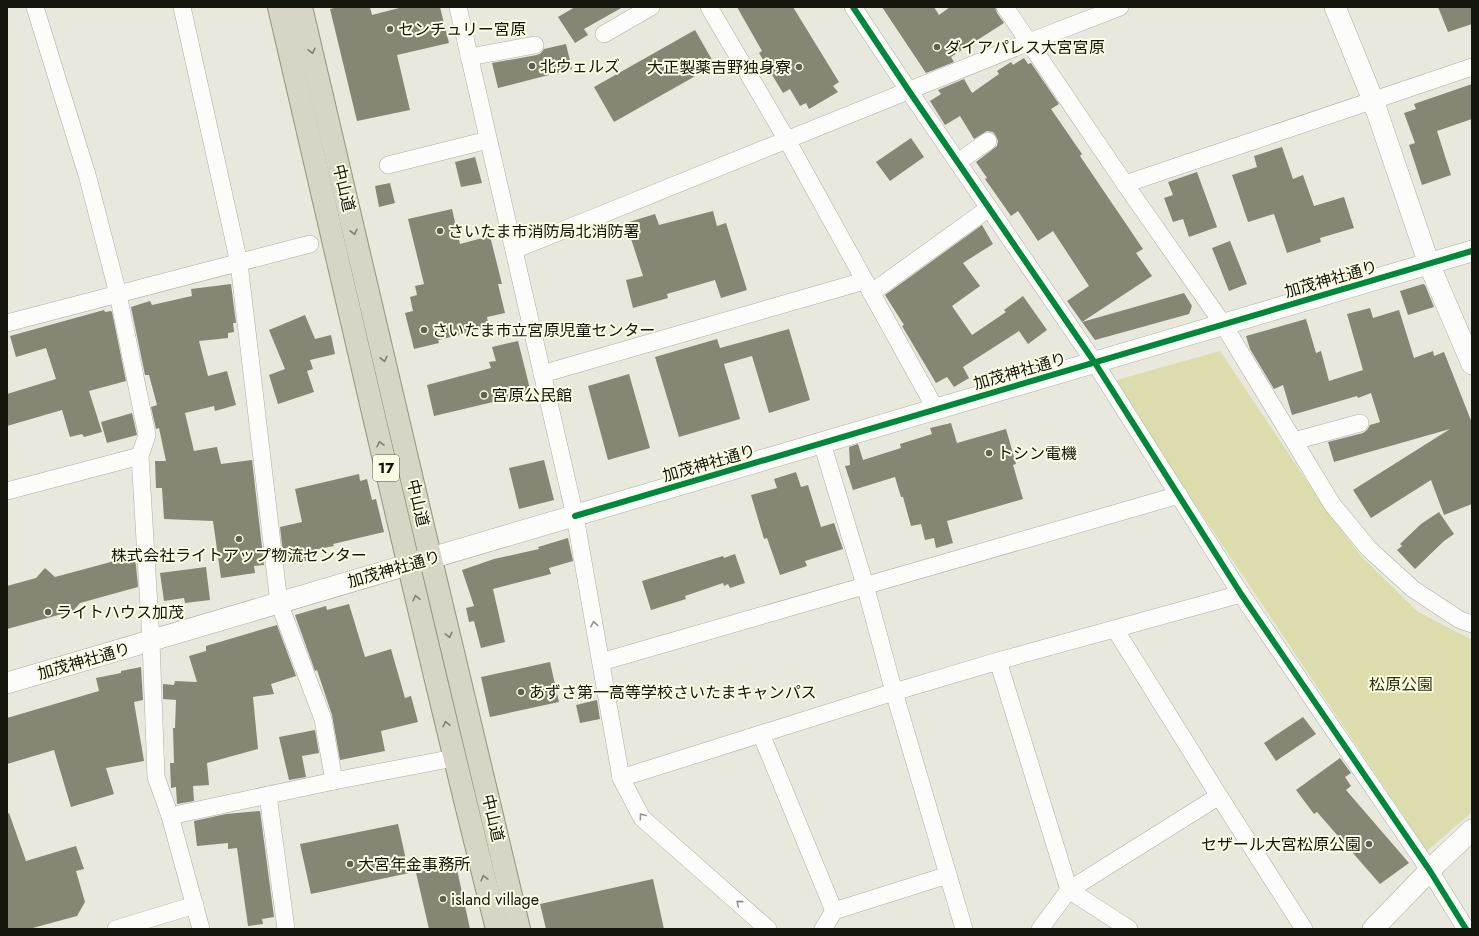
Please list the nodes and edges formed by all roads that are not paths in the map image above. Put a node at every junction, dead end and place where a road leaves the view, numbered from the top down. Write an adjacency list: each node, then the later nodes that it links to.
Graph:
1 (36, 7): 32 (street)
2 (182, 7): 29 (street)
3 (278, 7): 47 (highway, 中山道 / 17, one-way to 3)
4 (301, 7): 46 (highway, 中山道 / 17, one-way to 46)
5 (458, 7): 15 (street)
6 (651, 7): 12 (street)
7 (709, 7): 20 (street)
8 (853, 7): 17 (street)
9 (1005, 7): 13 (street)
10 (1120, 7): 13 (street)
11 (1335, 7): 18 (street)
12 (604, 34)
13 (1029, 42): 17 (street); 24 (street)
14 (535, 45): 15 (street)
15 (469, 57): 19 (street)
16 (1472, 67): 18 (street)
17 (909, 91): 20 (street); 22 (street)
18 (1373, 100): 24 (street); 30 (street)
19 (488, 140): 23 (street); 27 (street)
20 (787, 140): 27 (street); 31 (street)
21 (988, 141): 22 (street)
22 (958, 162): 25 (street)
23 (388, 165)
24 (1125, 184): 34 (street)
25 (989, 208): 31 (street); 35 (street)
26 (310, 244): 29 (street)
27 (514, 250): 37 (street)
28 (1472, 251): 30 (street, 加茂神社通り)
29 (239, 263): 32 (street); 50 (street)
30 (1429, 264): 34 (street, 加茂神社通り); 36 (street)
31 (867, 287): 37 (street); 38 (street)
32 (118, 294): 33 (street); 42 (street)
33 (7, 323)
34 (1222, 324): 35 (street, 加茂神社通り); 40 (street)
35 (1095, 363): 38 (street, 加茂神社通り); 44 (street)
36 (1472, 364)
37 (542, 374): 45 (street)
38 (935, 408): 41 (street, 加茂神社通り)
39 (1360, 423): 40 (street)
40 (1294, 441): 51 (street)
41 (822, 443): 45 (street, 加茂神社通り); 48 (street)
42 (140, 456): 43 (street); 53 (street)
43 (7, 491)
44 (1179, 494): 48 (street); 49 (street)
45 (575, 516): 46 (street, 加茂神社通り); 55 (street, one-way to 45)
46 (430, 558): 47 (street, 加茂神社通り); 75 (highway, 中山道 / 17, one-way to 75)
47 (408, 565): 50 (street, 加茂神社通り); 59 (highway, 中山道 / 17, one-way to 47)
48 (865, 585): 55 (street); 57 (street)
49 (1241, 594): 52 (street); 66 (street)
50 (279, 603): 53 (street, 加茂神社通り); 61 (street)
51 (1472, 624)
52 (1116, 629): 54 (street); 63 (street)
53 (151, 641): 56 (street, 加茂神社通り); 64 (street)
54 (998, 661): 57 (street); 68 (street)
55 (601, 662): 60 (street)
56 (7, 683)
57 (894, 692): 58 (street); 67 (street)
58 (761, 734): 60 (street); 70 (street)
59 (454, 758): 61 (street); 74 (highway, 中山道 / 17, one-way to 59)
60 (622, 778): 76 (street, one-way to 60)
61 (334, 781): 62 (street)
62 (268, 795): 64 (street); 73 (street)
63 (1219, 796): 68 (street); 81 (street)
64 (170, 816): 69 (street)
65 (1472, 830): 66 (street)
66 (1430, 871): 82 (street); 83 (street)
67 (948, 875): 70 (street); 78 (street)
68 (1069, 890): 79 (street); 80 (street)
69 (195, 905): 71 (street); 72 (street)
70 (834, 911): 77 (street)
71 (116, 929)
72 (201, 929)
73 (286, 929)
74 (497, 929)
75 (519, 929)
76 (768, 929)
77 (823, 929)
78 (964, 929)
79 (1040, 929)
80 (1129, 929)
81 (1304, 929)
82 (1373, 929)
83 (1466, 929)

